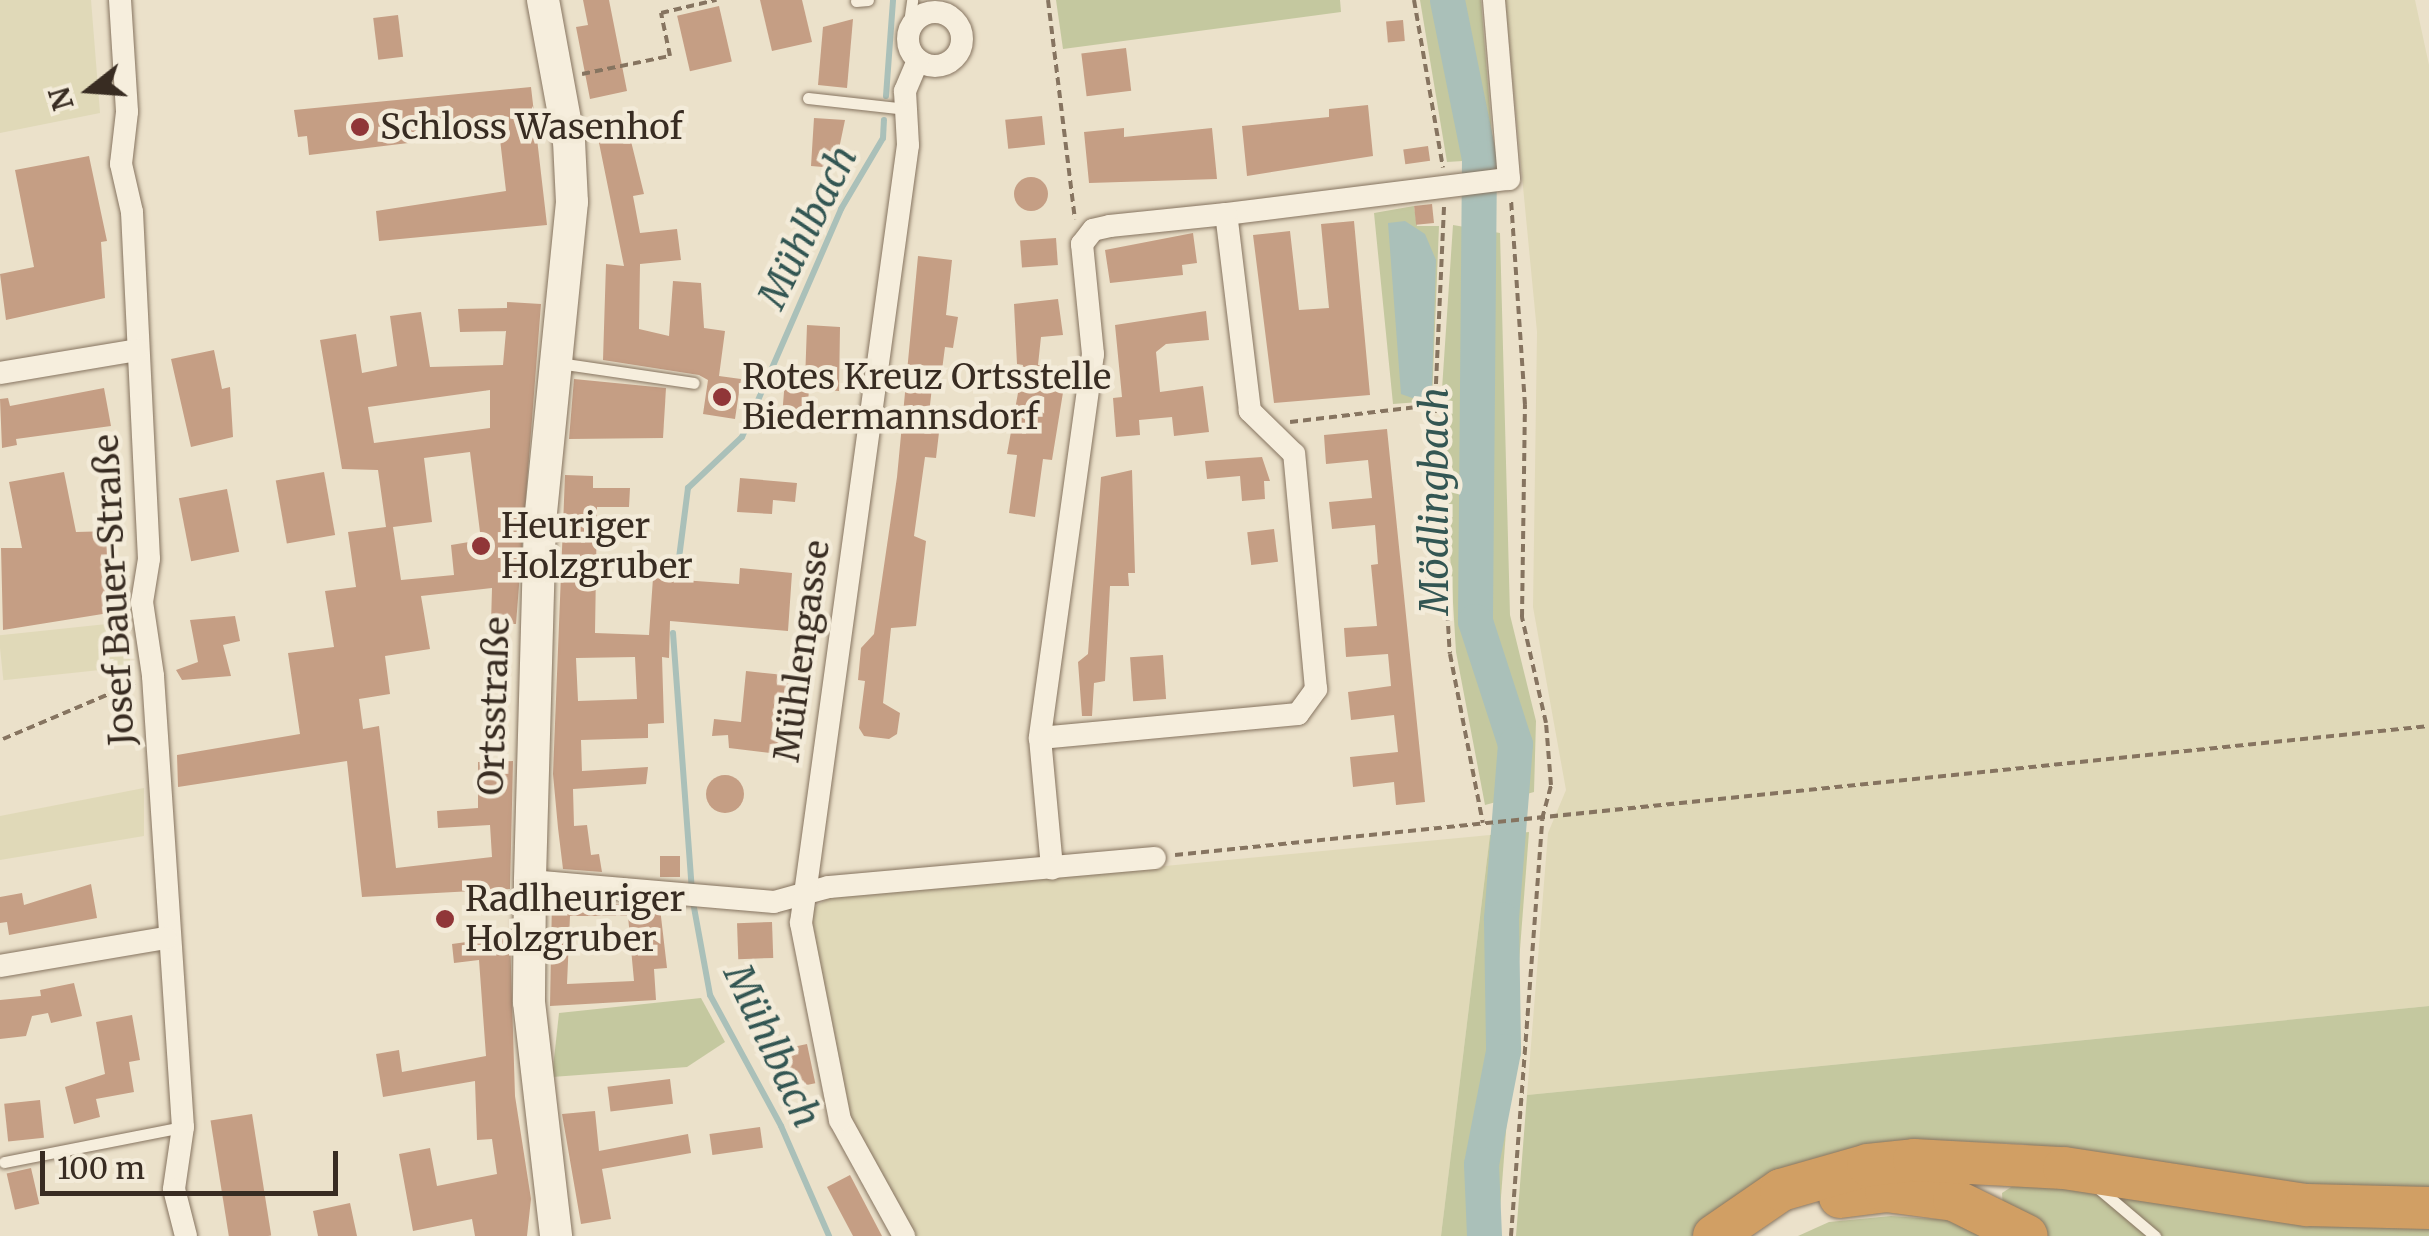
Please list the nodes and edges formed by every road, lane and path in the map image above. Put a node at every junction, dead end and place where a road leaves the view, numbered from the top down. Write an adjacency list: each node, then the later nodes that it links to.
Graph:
1 (120, 0): 18 (street, Josef Bauer-Straße)
2 (543, 0): 19 (street, Ortsstraße)
3 (716, 0): 11 (path)
4 (868, 0): 8 (lane)
5 (1048, 0): 17 (path)
6 (1414, 0): 15 (path)
7 (1494, 0): 14 (street)
8 (856, 1)
9 (924, 4): 10 (street); 10 (street)
10 (918, 61): 13 (street, Mühlengasse)
11 (585, 73)
12 (808, 98): 13 (lane)
13 (906, 108): 33 (street, Mühlengasse)
14 (1500, 181): 15 (street); 28 (path)
15 (1451, 187): 16 (street); 22 (path)
16 (1226, 214): 17 (street); 23 (street)
17 (1085, 236): 27 (street)
18 (137, 350): 20 (street); 24 (street, Josef Bauer-Straße)
19 (559, 363): 21 (lane); 32 (street, Ortsstraße)
20 (0, 373)
21 (694, 383)
22 (1435, 404): 23 (path); 29 (path)
23 (1265, 425): 27 (street)
24 (153, 676): 26 (path); 34 (street, Josef Bauer-Straße)
25 (2429, 726): 28 (path)
26 (3, 738)
27 (1040, 738): 31 (street)
28 (1542, 820): 29 (path); 44 (path)
29 (1483, 823): 30 (path)
30 (1156, 858): 31 (street)
31 (1052, 868): 33 (street)
32 (530, 881): 33 (street); 42 (street, Ortsstraße)
33 (804, 892): 43 (street, Mühlengasse)
34 (166, 938): 35 (street); 36 (street, Josef Bauer-Straße)
35 (0, 966)
36 (183, 1128): 37 (lane); 41 (street, Josef Bauer-Straße)
37 (4, 1162)
38 (2064, 1168): 39 (highway); 45 (highway); 47 (lane)
39 (2429, 1208)
40 (2027, 1234): 46 (highway)
41 (186, 1236)
42 (556, 1236)
43 (904, 1236)
44 (1511, 1236)
45 (1714, 1236)
46 (1754, 1236)
47 (2155, 1236)

